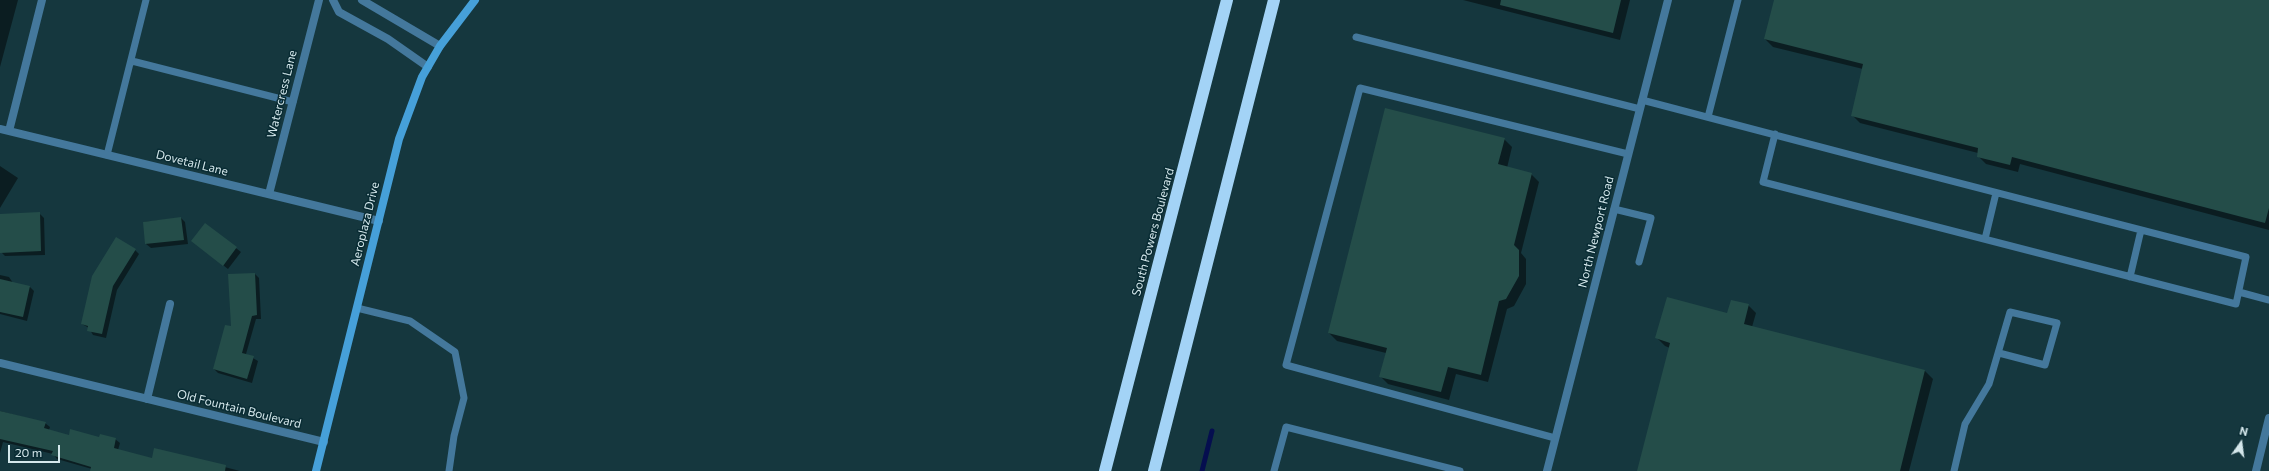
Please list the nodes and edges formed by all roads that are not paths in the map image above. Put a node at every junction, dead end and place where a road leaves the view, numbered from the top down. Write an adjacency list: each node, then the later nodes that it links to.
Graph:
1 (42, 0): 20 (street)
2 (146, 0): 13 (lane)
3 (319, 0): 16 (street, Watercress Lane)
4 (333, 0): 14 (street)
5 (362, 0): 12 (street)
6 (475, 0): 12 (street, Aeroplaza Drive)
7 (1227, 0): 44 (highway, South Powers Boulevard)
8 (1274, 0): 45 (highway)
9 (1668, 0): 15 (street, North Newport Road)
10 (1738, 0): 18 (lane)
11 (1356, 36): 17 (lane)
12 (440, 46): 14 (street, Aeroplaza Drive)
13 (132, 60): 16 (lane); 23 (lane)
14 (428, 67): 27 (street, Aeroplaza Drive)
15 (1642, 100): 17 (street, North Newport Road); 18 (lane)
16 (293, 102): 25 (street, Watercress Lane)
17 (1640, 109): 22 (street, North Newport Road)
18 (1708, 117): 21 (lane)
19 (0, 129): 20 (street, Dovetail Lane)
20 (9, 131): 23 (street, Dovetail Lane)
21 (1775, 134): 24 (lane); 29 (lane)
22 (1628, 154): 26 (street, North Newport Road); 40 (lane)
23 (107, 155): 25 (street, Dovetail Lane)
24 (1996, 192): 28 (lane); 29 (lane)
25 (269, 194): 27 (street, Dovetail Lane)
26 (1614, 209): 30 (lane); 40 (street, North Newport Road)
27 (378, 221): 35 (street, Aeroplaza Drive)
28 (2141, 230): 31 (lane); 32 (lane)
29 (1984, 239): 31 (lane)
30 (1639, 262)
31 (2130, 277): 32 (lane)
32 (2239, 292): 33 (lane)
33 (2269, 300)
34 (170, 304): 38 (street)
35 (357, 308): 41 (street, Aeroplaza Drive); 43 (lane)
36 (1999, 353): 36 (lane); 49 (lane)
37 (0, 363): 38 (street, Old Fountain Boulevard)
38 (147, 399): 41 (street, Old Fountain Boulevard)
39 (2269, 418): 50 (street)
40 (1555, 438): 48 (street, North Newport Road)
41 (324, 442): 42 (street, Aeroplaza Drive)
42 (316, 471)
43 (449, 471)
44 (1105, 471)
45 (1154, 471)
46 (1274, 471): 47 (lane)
47 (1460, 471)
48 (1547, 471)
49 (1954, 471)
50 (2256, 471)

